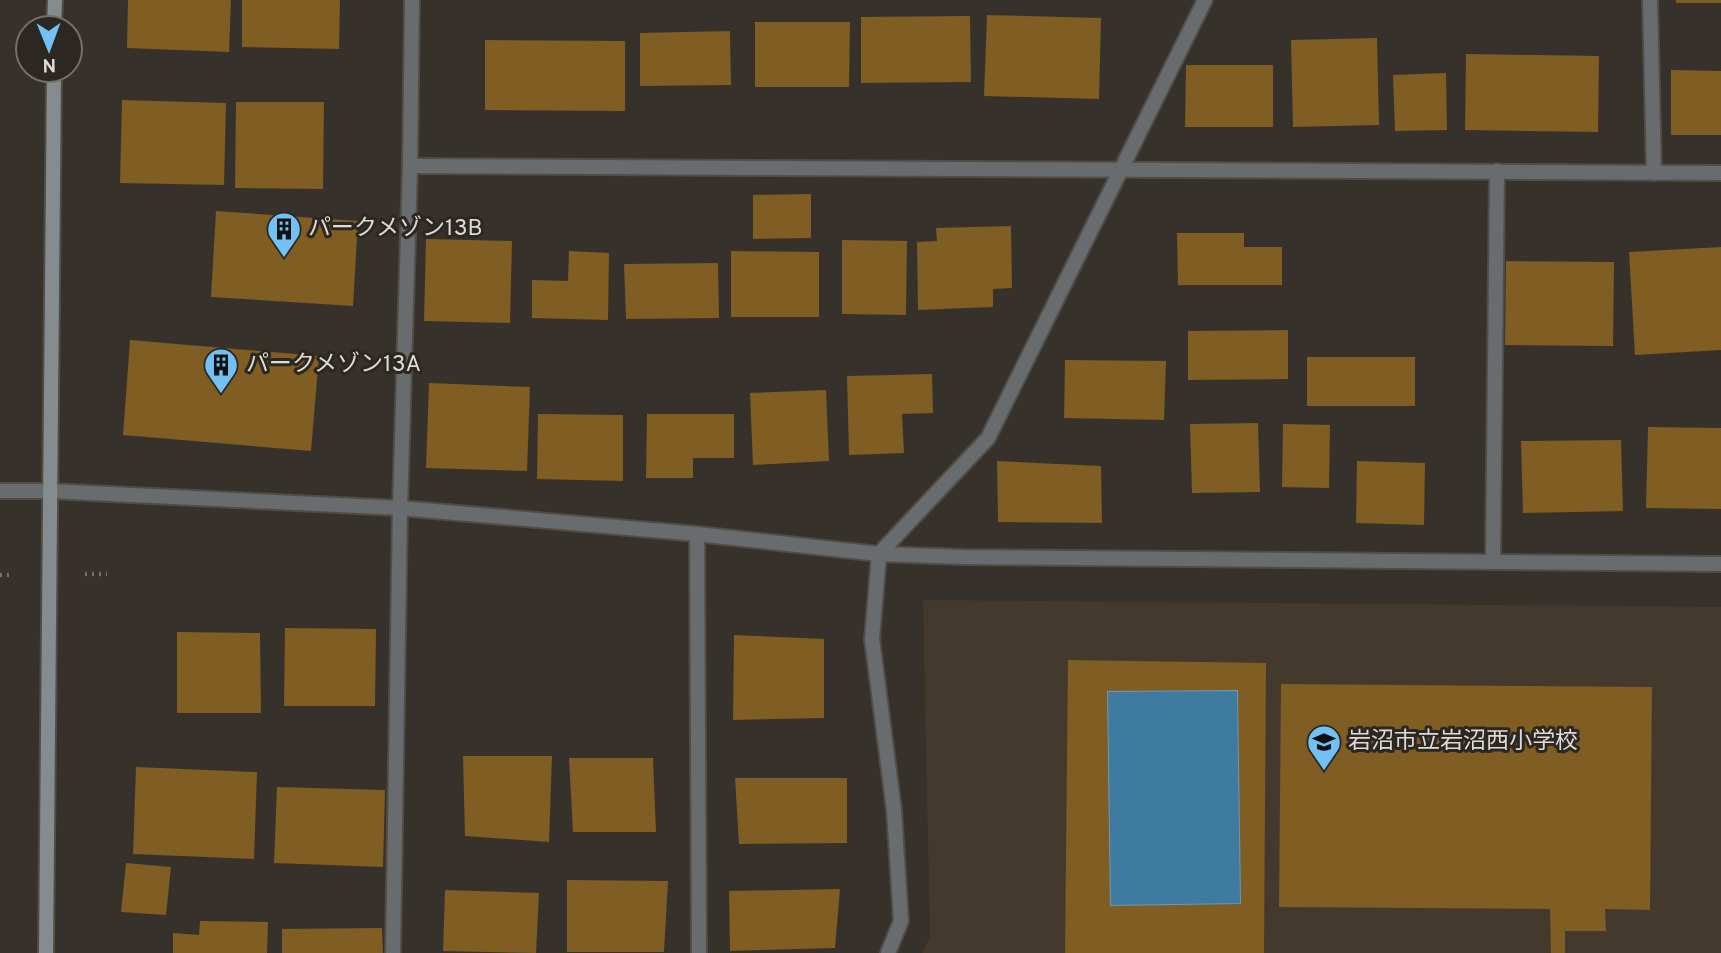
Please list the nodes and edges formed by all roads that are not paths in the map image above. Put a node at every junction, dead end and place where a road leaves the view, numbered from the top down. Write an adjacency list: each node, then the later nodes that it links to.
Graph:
1 (412, 0): 5 (street)
2 (1205, 0): 6 (street)
3 (1650, 0): 8 (street)
4 (54, 84): 11 (street)
5 (410, 166): 6 (street); 12 (street)
6 (1120, 170): 7 (street); 14 (street)
7 (1497, 171): 8 (street); 15 (street)
8 (1654, 173): 9 (street)
9 (1721, 173)
10 (0, 491): 11 (street)
11 (49, 491): 12 (street); 17 (street)
12 (400, 508): 13 (street); 18 (street)
13 (697, 534): 14 (street); 19 (street)
14 (879, 554): 15 (street); 20 (street)
15 (1493, 562): 16 (street)
16 (1721, 564)
17 (46, 953)
18 (393, 953)
19 (699, 953)
20 (888, 953)

